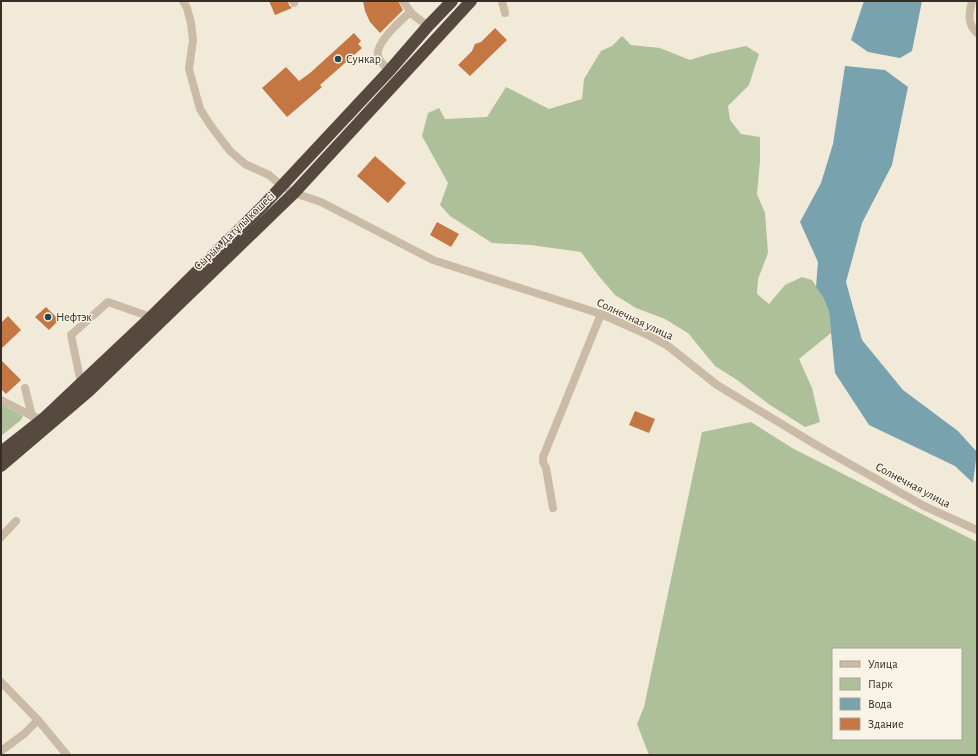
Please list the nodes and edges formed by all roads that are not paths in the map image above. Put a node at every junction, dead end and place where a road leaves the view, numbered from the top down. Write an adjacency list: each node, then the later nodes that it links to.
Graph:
1 (183, 1): 12 (street, Солнечная улица)
2 (403, 1): 8 (street)
3 (452, 1): 9 (highway, Сырым Датұлы көшесі)
4 (471, 1): 13 (highway, Сырым Датұлы көшесі)
5 (502, 1): 7 (street)
6 (972, 1): 10 (street)
7 (505, 13)
8 (412, 14): 9 (street); 11 (street)
9 (428, 26): 11 (highway, Сырым Датұлы көшесі)
10 (977, 33)
11 (389, 71): 12 (highway, Сырым Датұлы көшесі)
12 (282, 186): 13 (street, Солнечная улица); 15 (highway, Сырым Датұлы көшесі)
13 (294, 194): 14 (street, Солнечная улица); 21 (highway, Сырым Датұлы көшесі)
14 (601, 314): 22 (street); 24 (street, Солнечная улица)
15 (151, 317): 16 (highway, Сырым Датұлы көшесі); 16 (street)
16 (81, 383): 19 (highway, Сырым Датұлы көшесі)
17 (25, 388): 19 (street)
18 (1, 400): 19 (street)
19 (38, 417): 20 (highway, Сырым Датұлы көшесі)
20 (1, 452)
21 (1, 466)
22 (553, 508)
23 (16, 521): 25 (street)
24 (977, 530)
25 (1, 537)
26 (1, 682): 27 (street)
27 (38, 720): 28 (street); 29 (street)
28 (1, 752)
29 (67, 755)

